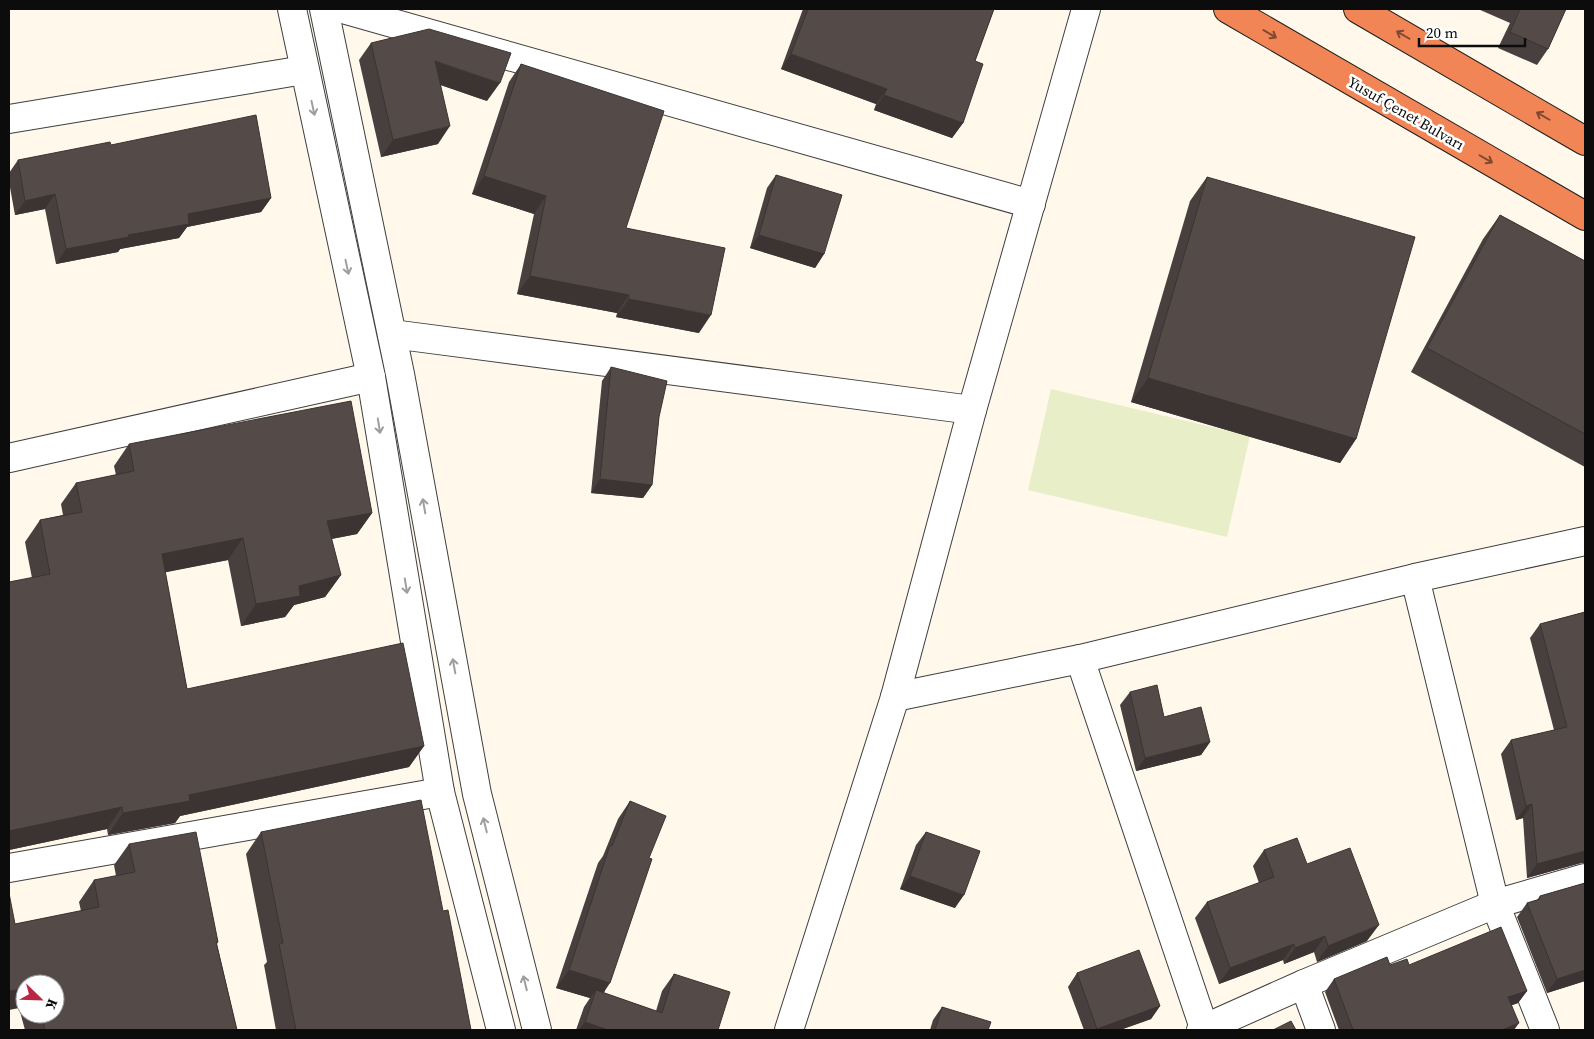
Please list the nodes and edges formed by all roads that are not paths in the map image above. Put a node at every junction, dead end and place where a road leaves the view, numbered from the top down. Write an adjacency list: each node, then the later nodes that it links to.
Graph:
1 (292, 9): 7 (street)
2 (324, 9): 12 (street)
3 (343, 9): 10 (street)
4 (1086, 9): 10 (street)
5 (1228, 9): 11 (highway, Yusuf Çenet Bulvarı, one-way to 11)
6 (1358, 9): 9 (highway, one-way to 6)
7 (304, 70): 8 (street); 13 (street, one-way to 13)
8 (9, 119)
9 (1585, 141)
10 (1031, 204): 14 (street)
11 (1585, 216)
12 (392, 334): 14 (street); 27 (street, one-way to 12)
13 (371, 377): 15 (street); 20 (street, one-way to 20)
14 (972, 410): 19 (street)
15 (9, 458)
16 (1585, 541): 17 (street)
17 (1415, 578): 18 (street); 23 (street)
18 (1080, 659): 19 (street); 25 (street)
19 (895, 698): 28 (street)
20 (440, 792): 21 (street); 26 (street)
21 (9, 868)
22 (1585, 878): 23 (street)
23 (1495, 904): 24 (street); 30 (street)
24 (1304, 984): 25 (street); 29 (street)
25 (1202, 1029)
26 (501, 1030)
27 (537, 1030)
28 (789, 1030)
29 (1321, 1030)
30 (1545, 1030)

